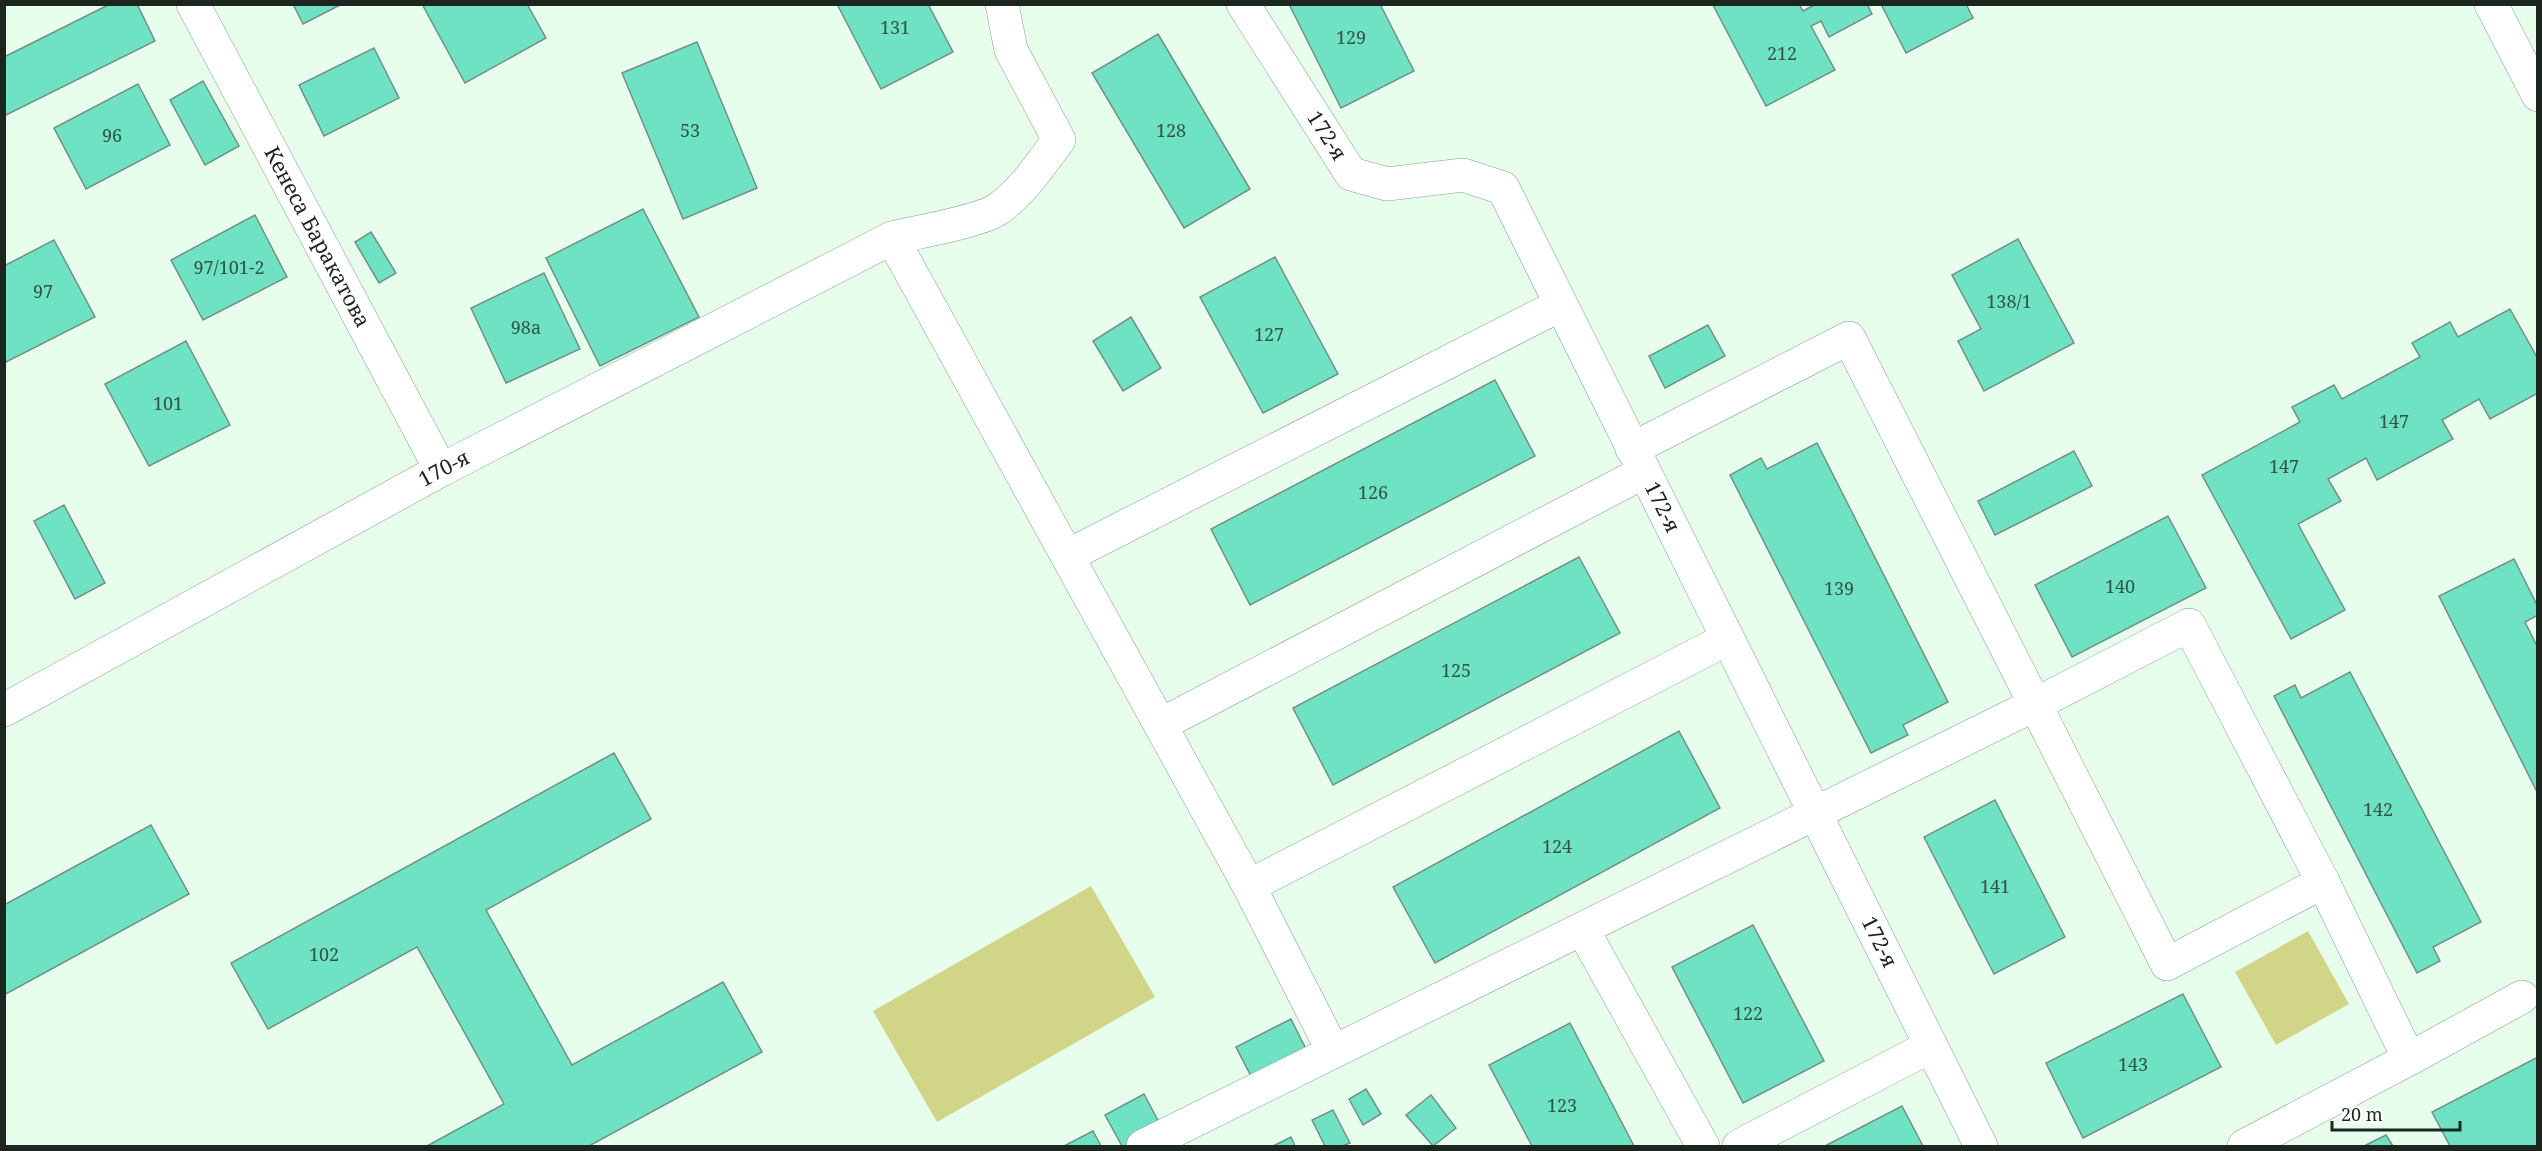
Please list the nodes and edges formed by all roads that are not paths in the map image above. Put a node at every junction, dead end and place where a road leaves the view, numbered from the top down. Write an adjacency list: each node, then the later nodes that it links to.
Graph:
1 (193, 4): 9 (street, Кенеса Баракатова)
2 (1002, 4): 6 (street, 170-я)
3 (1243, 4): 7 (street, 172-я)
4 (2493, 6): 5 (street)
5 (2538, 96)
6 (892, 238): 9 (street, 170-я); 10 (street)
7 (1560, 305): 8 (street, 172-я); 10 (street)
8 (1638, 461): 11 (street, 172-я); 12 (street); 14 (street)
9 (441, 470): 13 (street, 170-я)
10 (1069, 555): 14 (street)
11 (1727, 639): 15 (street, 172-я); 17 (street)
12 (2034, 705): 15 (street); 16 (street); 16 (street)
13 (4, 710)
14 (1162, 724): 17 (street)
15 (1814, 814): 18 (street); 20 (street, 172-я)
16 (2323, 882): 22 (street)
17 (1249, 886): 21 (street)
18 (1583, 930): 21 (street); 24 (street)
19 (2522, 997): 22 (street)
20 (1931, 1046): 25 (street); 26 (street, 172-я)
21 (1333, 1051): 23 (street)
22 (2409, 1059): 27 (street)
23 (1143, 1146)
24 (1703, 1146)
25 (1739, 1146)
26 (1981, 1146)
27 (2244, 1146)

